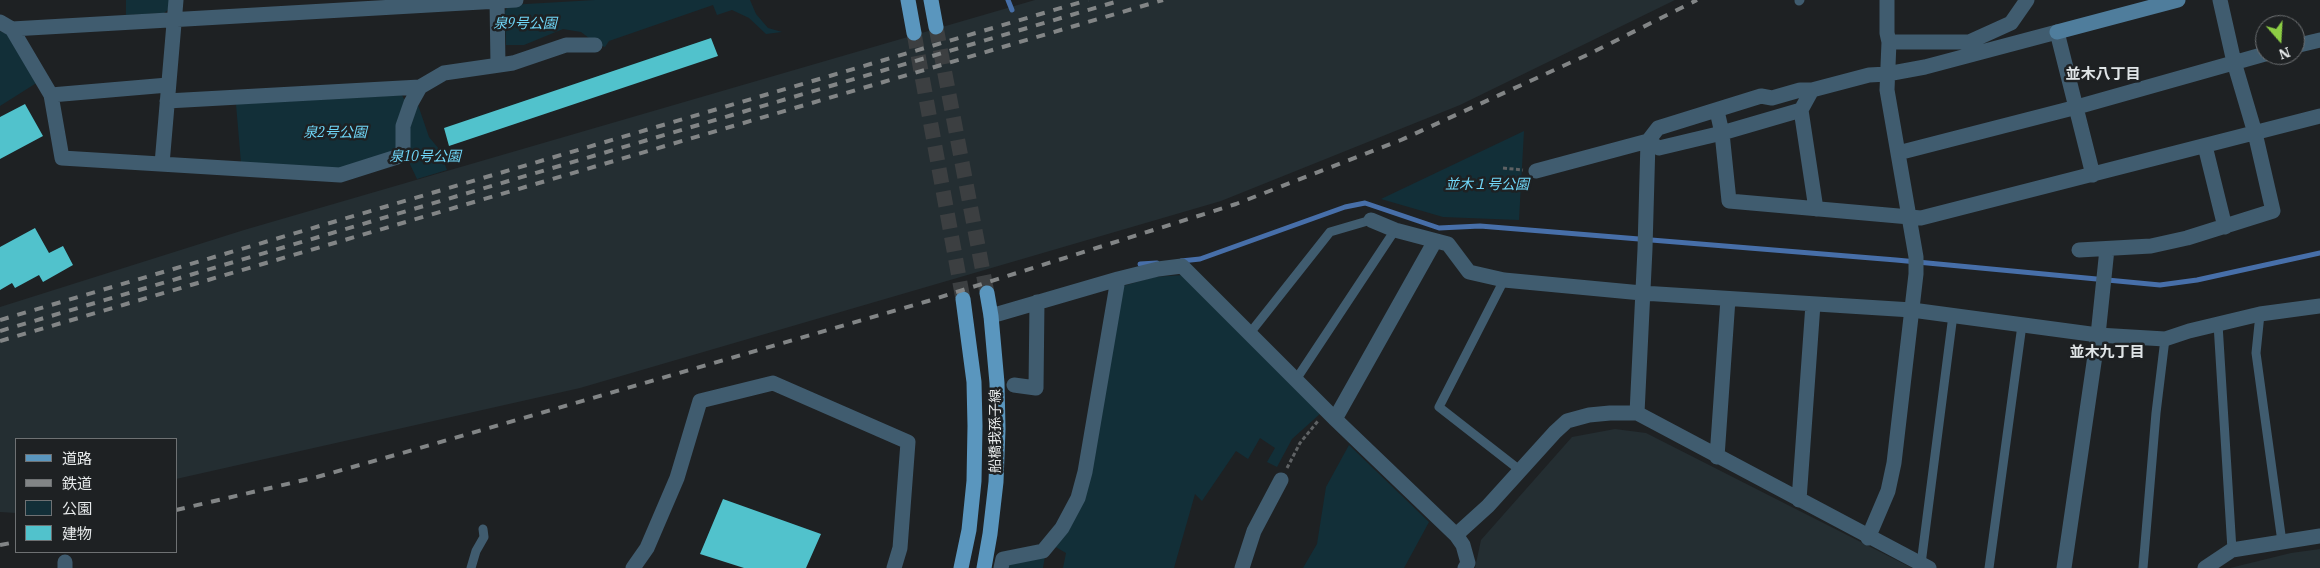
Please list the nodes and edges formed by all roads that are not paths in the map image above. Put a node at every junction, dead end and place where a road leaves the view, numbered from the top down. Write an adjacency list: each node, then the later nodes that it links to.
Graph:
1 (176, 0): 10 (street)
2 (516, 0): 9 (street)
3 (908, 0): 14 (main road)
4 (931, 0): 12 (main road)
5 (1887, 0): 16 (street)
6 (2027, 0): 16 (street)
7 (2178, 0): 13 (street)
8 (2220, 0): 20 (street)
9 (497, 1): 10 (street); 21 (street)
10 (174, 18): 11 (street); 23 (street)
11 (6, 26): 26 (street)
12 (936, 27)
13 (2057, 32): 22 (street); 28 (street)
14 (914, 33)
15 (2320, 40): 17 (street)
16 (1889, 42): 22 (street)
17 (2305, 44)
18 (594, 45): 21 (street)
19 (2255, 57): 20 (street)
20 (2234, 62): 28 (street); 33 (street)
21 (498, 66): 24 (street)
22 (1887, 74): 25 (street); 36 (street)
23 (168, 85): 26 (street); 27 (street)
24 (420, 87): 27 (street); 37 (street)
25 (1812, 90): 29 (street); 30 (street)
26 (52, 95): 37 (street)
27 (167, 101): 37 (street)
28 (2077, 107): 36 (street); 39 (street)
29 (1801, 110): 32 (street); 40 (street)
30 (1717, 111): 32 (street); 34 (street)
31 (2320, 116): 33 (street)
32 (1722, 133): 34 (street); 40 (street)
33 (2255, 133): 35 (street); 43 (street)
34 (1648, 141): 38 (street); 51 (street)
35 (2205, 146): 39 (street); 43 (street)
36 (1898, 153): 41 (street)
37 (162, 164)
38 (1536, 171)
39 (2094, 175): 41 (street)
40 (1816, 209): 41 (street)
41 (1910, 218): 57 (street)
42 (1371, 220): 44 (street); 63 (lane)
43 (2225, 227): 46 (street)
44 (1395, 230): 45 (street); 66 (lane)
45 (1435, 241): 49 (street); 69 (street)
46 (2107, 249): 47 (street); 64 (street)
47 (2079, 250)
48 (1118, 279): 54 (street); 63 (street); 86 (street)
49 (1504, 280): 51 (street); 71 (lane)
50 (987, 293): 60 (main road, 船橋我孫子線)
51 (1642, 293): 52 (street); 68 (street)
52 (1728, 299): 55 (street); 70 (street)
53 (963, 300): 84 (main road, 船橋我孫子線)
54 (1037, 302): 60 (street); 67 (street)
55 (1813, 304): 57 (street); 73 (street)
56 (2320, 306): 58 (street)
57 (1912, 310): 59 (street); 77 (street)
58 (2260, 314): 61 (street); 78 (lane)
59 (1953, 315): 62 (street); 80 (lane)
60 (991, 316): 85 (main road, 船橋我孫子線)
61 (2218, 324): 65 (street); 79 (lane)
62 (2022, 325): 64 (street); 89 (lane)
63 (1250, 333): 66 (street)
64 (2098, 335): 65 (street); 90 (street)
65 (2164, 339): 91 (lane)
66 (1297, 378): 69 (street)
67 (1014, 385)
68 (1637, 413): 70 (street); 71 (street)
69 (1331, 415): 75 (street)
70 (1717, 457): 73 (street)
71 (1521, 471): 75 (street)
72 (1281, 480): 87 (street)
73 (1799, 500): 77 (street)
74 (483, 530): 81 (lane)
75 (1456, 535): 88 (street)
76 (2320, 536): 78 (street)
77 (1868, 538): 80 (street)
78 (2282, 542): 79 (street)
79 (2232, 550): 92 (street)
80 (1925, 566)
81 (471, 568)
82 (633, 568): 83 (street)
83 (894, 568)
84 (962, 568)
85 (984, 568)
86 (1001, 568)
87 (1242, 568)
88 (1465, 568)
89 (1989, 568)
90 (2064, 568)
91 (2143, 568)
92 (2205, 568)

